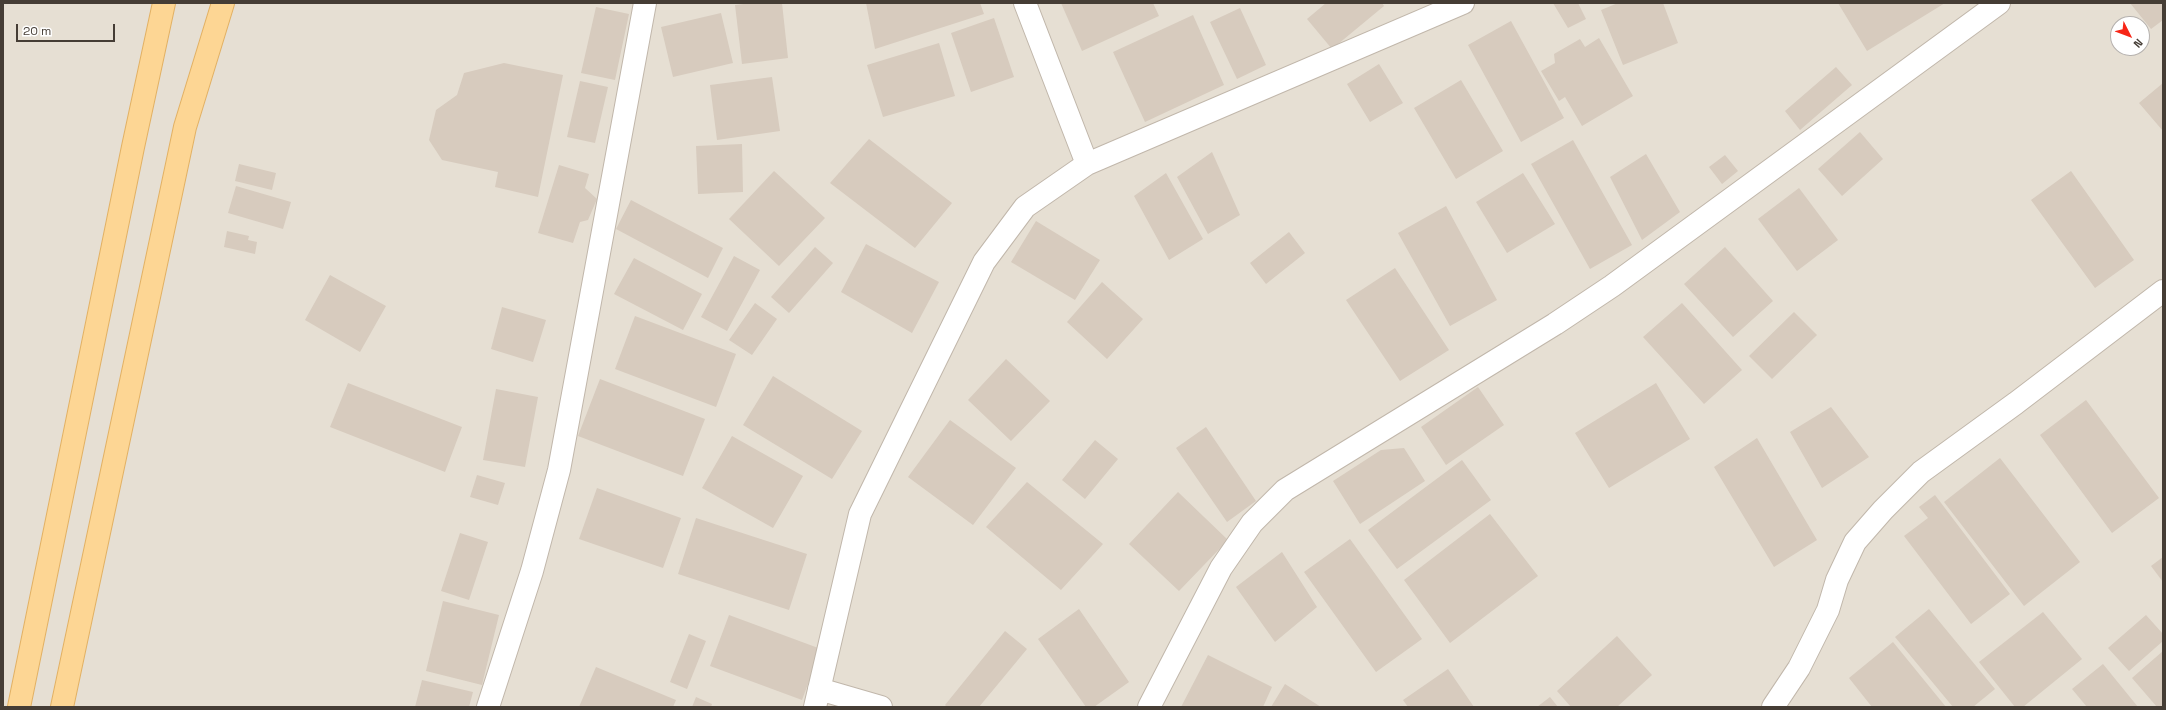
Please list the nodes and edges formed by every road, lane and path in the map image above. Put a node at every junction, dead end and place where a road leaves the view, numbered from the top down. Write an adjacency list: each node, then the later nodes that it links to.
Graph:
1 (164, 3): 10 (main road)
2 (223, 3): 11 (main road)
3 (645, 3): 12 (street)
4 (1025, 3): 7 (street)
5 (1463, 3): 7 (street)
6 (1999, 3): 14 (street)
7 (1087, 164): 9 (street)
8 (2163, 291): 15 (street)
9 (817, 698): 13 (street)
10 (19, 707)
11 (62, 707)
12 (488, 707)
13 (881, 707)
14 (1149, 707)
15 (1773, 707)

